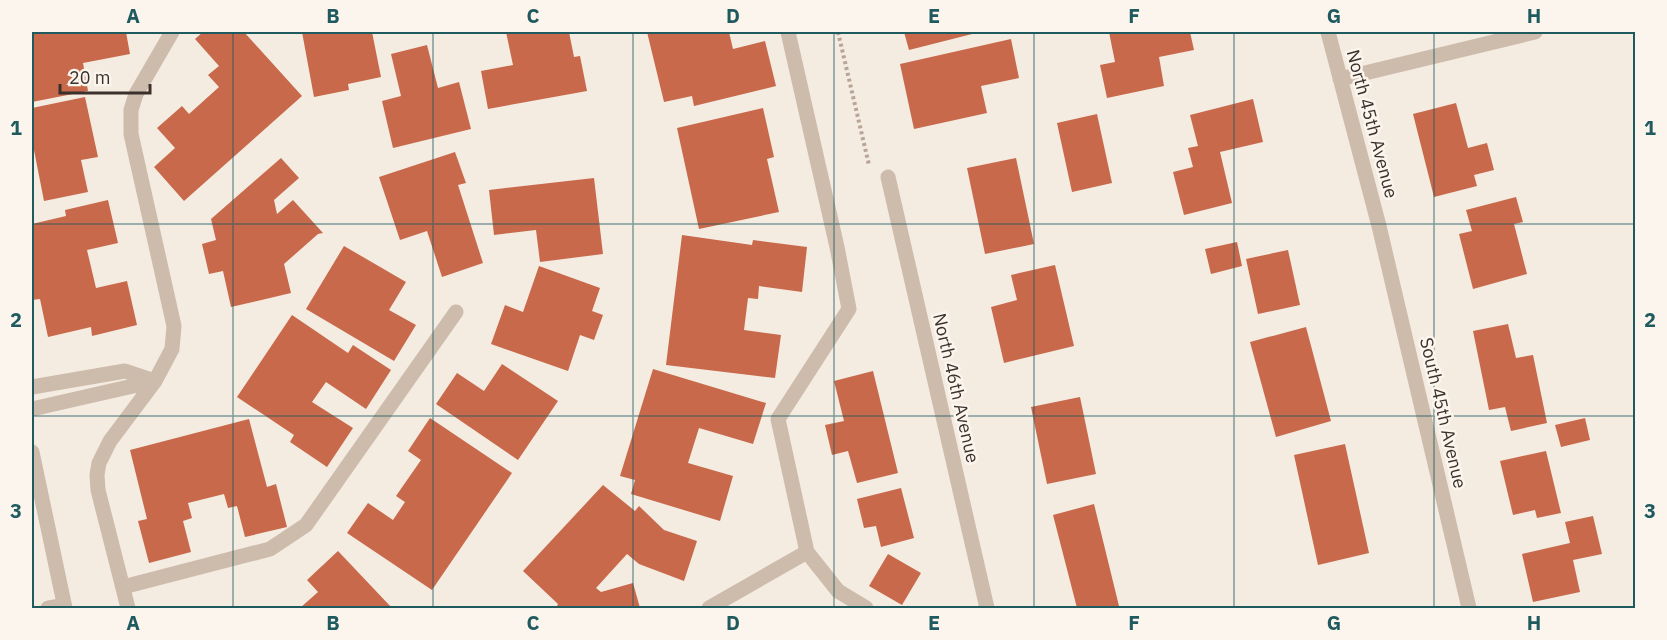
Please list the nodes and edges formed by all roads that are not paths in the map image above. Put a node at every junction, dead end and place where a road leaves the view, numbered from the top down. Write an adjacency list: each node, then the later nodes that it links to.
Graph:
1 (172, 32): 9 (street)
2 (788, 32): 13 (street)
3 (1328, 32): 5 (street, North 45th Avenue)
4 (1535, 32): 5 (street)
5 (1340, 80): 7 (street, North 45th Avenue)
6 (888, 177): 20 (street, North 46th Avenue)
7 (1379, 226): 21 (street, South 45th Avenue)
8 (456, 312): 14 (street)
9 (155, 381): 10 (street); 11 (street); 14 (street)
10 (32, 387)
11 (32, 410)
12 (32, 452): 15 (street)
13 (807, 552): 18 (street); 19 (street)
14 (123, 587): 17 (street)
15 (65, 607): 16 (street)
16 (48, 609)
17 (128, 609)
18 (709, 609)
19 (866, 609)
20 (987, 609)
21 (1469, 609)

